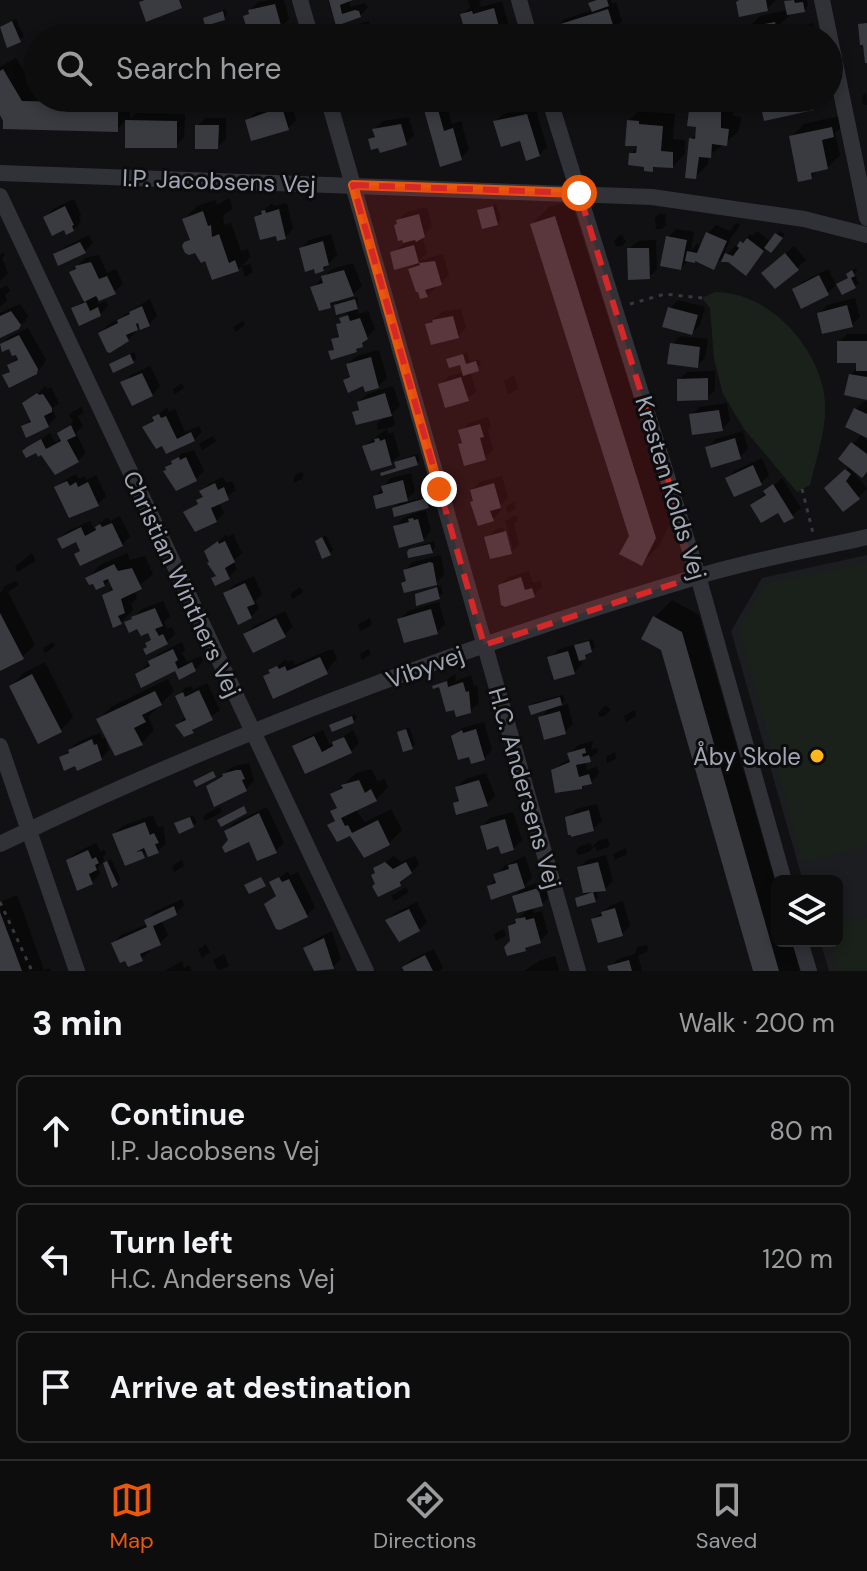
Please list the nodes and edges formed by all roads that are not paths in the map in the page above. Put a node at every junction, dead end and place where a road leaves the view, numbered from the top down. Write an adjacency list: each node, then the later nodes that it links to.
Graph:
1 (300, 0): 4 (street)
2 (519, 0): 5 (street)
3 (822, 0): 6 (street)
4 (307, 24)
5 (526, 24)
6 (827, 24)
7 (843, 102): 14 (street)
8 (332, 112): 11 (street, H.C. Andersens Vej)
9 (553, 112): 12 (street, Kresten Kolds Vej)
10 (0, 173): 11 (street, I.P. Jacobsens Vej)
11 (353, 185): 12 (street, I.P. Jacobsens Vej); 18 (street, H.C. Andersens Vej)
12 (579, 193): 15 (street, I.P. Jacobsens Vej); 17 (street, Kresten Kolds Vej)
13 (0, 196): 19 (street, Christian Winthers Vej)
14 (867, 218)
15 (867, 235)
16 (867, 537): 17 (street, Vibyvej)
17 (698, 576): 18 (street, Vibyvej); 23 (street, Kresten Kolds Vej)
18 (484, 645): 19 (street, Vibyvej); 27 (street, H.C. Andersens Vej)
19 (252, 732): 21 (street, Vibyvej); 26 (street, Christian Winthers Vej)
20 (0, 746): 21 (street)
21 (29, 830): 22 (street, Vibyvej); 25 (street)
22 (0, 844)
23 (782, 875)
24 (802, 947): 28 (street)
25 (77, 971)
26 (366, 971)
27 (578, 971)
28 (809, 971)

